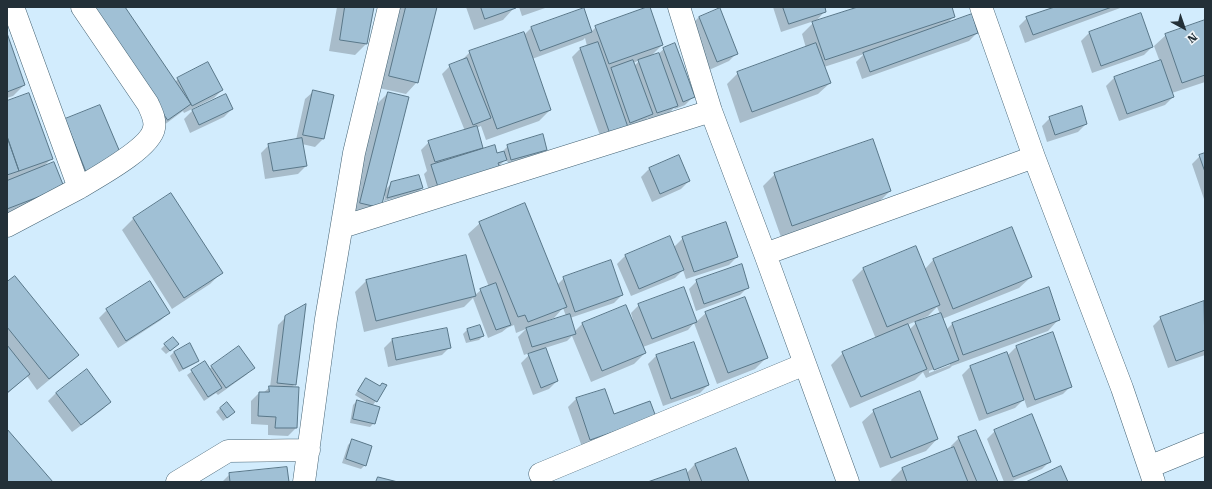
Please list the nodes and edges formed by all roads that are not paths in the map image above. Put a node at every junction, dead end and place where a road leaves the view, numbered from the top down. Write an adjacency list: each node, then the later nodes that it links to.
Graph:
1 (13, 7): 8 (street)
2 (82, 7): 8 (street)
3 (389, 7): 10 (street)
4 (679, 7): 6 (street)
5 (981, 7): 7 (street)
6 (711, 111): 10 (street); 11 (street)
7 (1034, 157): 11 (street); 16 (street)
8 (79, 188): 9 (street)
9 (7, 226)
10 (342, 227): 14 (street)
11 (765, 254): 12 (street)
12 (805, 364): 15 (street); 19 (street)
13 (1205, 444): 16 (street)
14 (308, 450): 17 (street); 18 (street)
15 (540, 474)
16 (1151, 475)
17 (177, 482)
18 (304, 482)
19 (848, 482)

